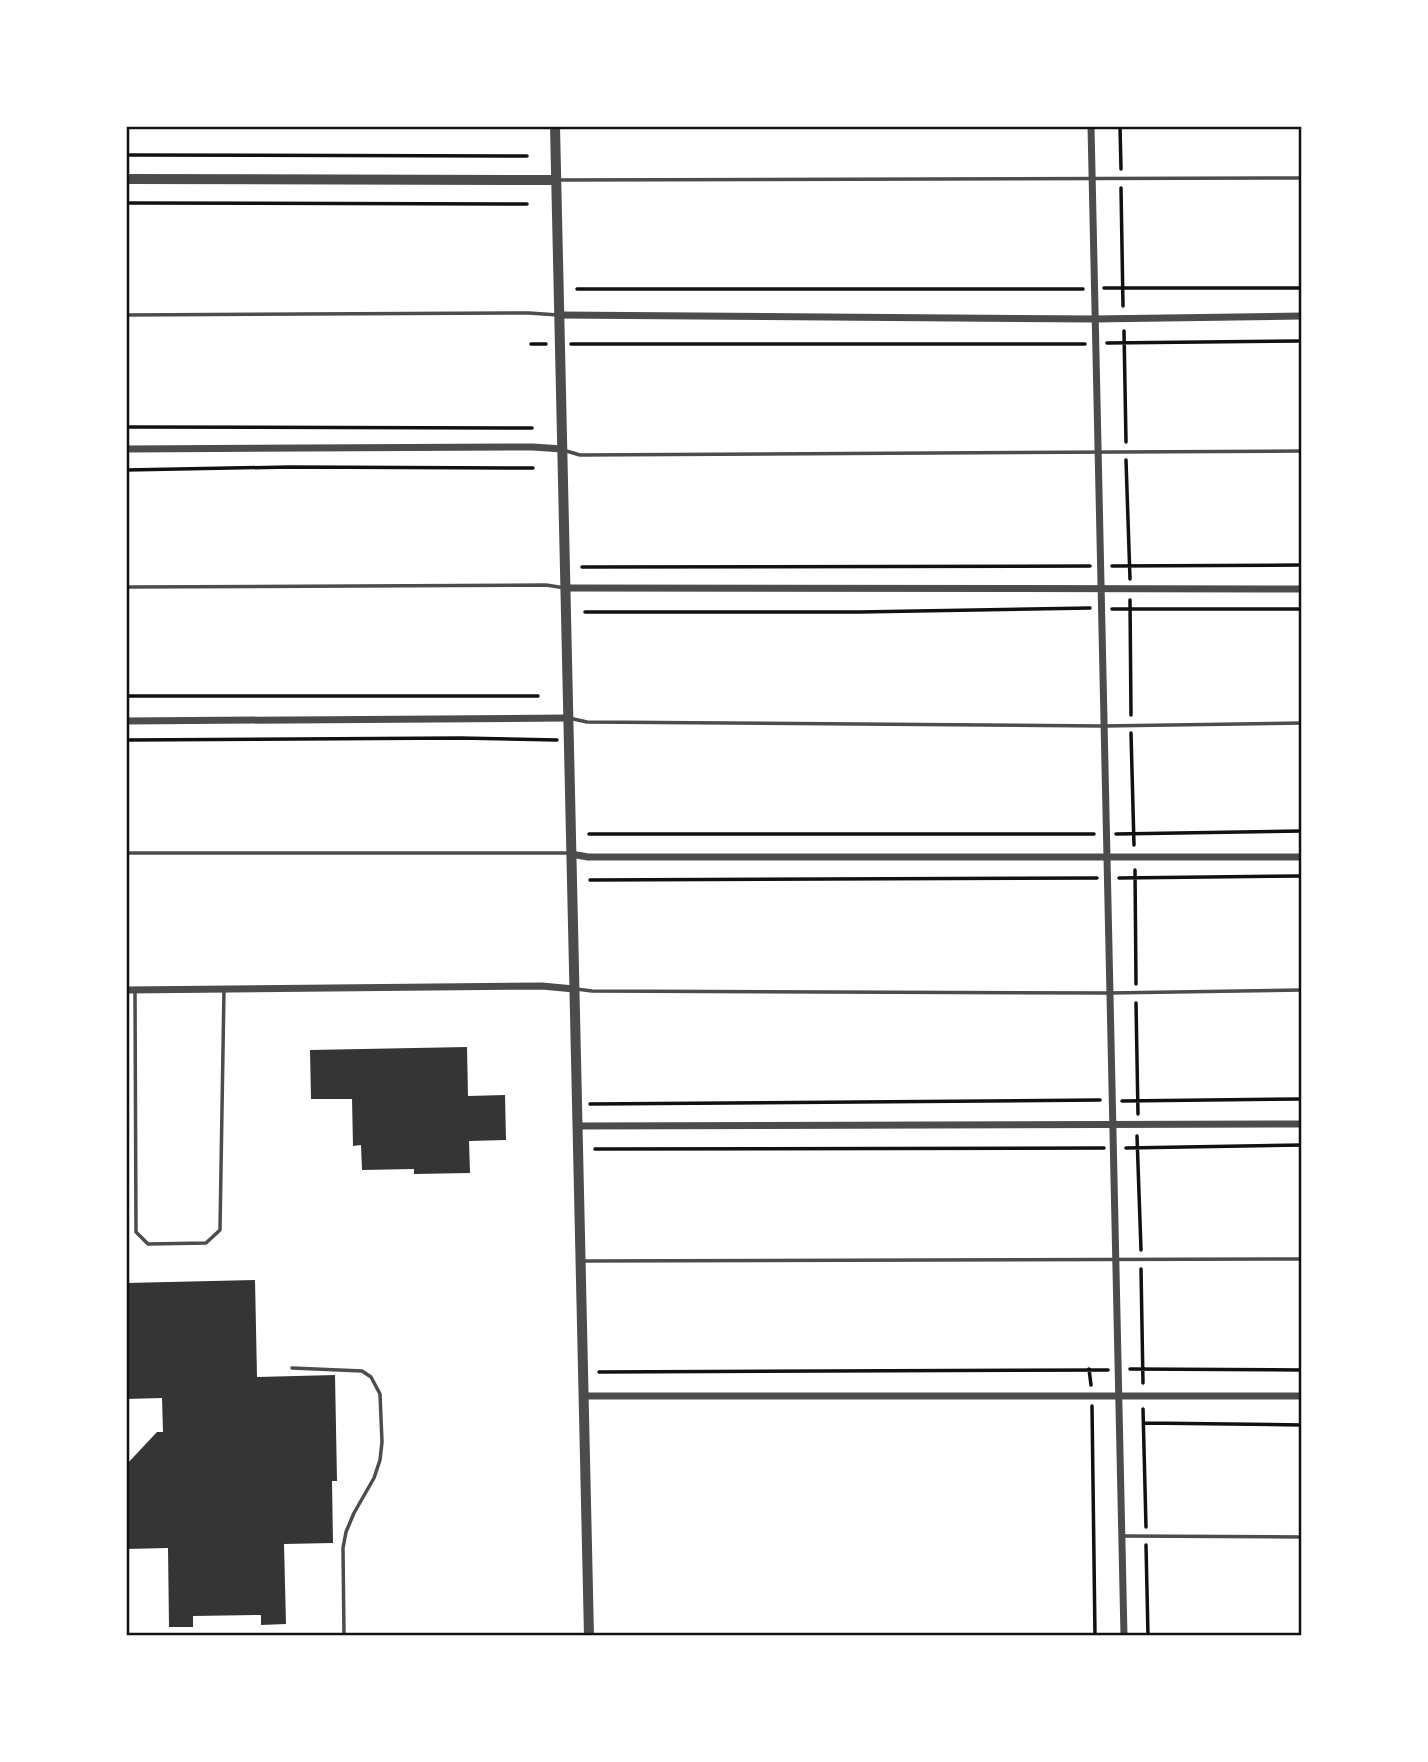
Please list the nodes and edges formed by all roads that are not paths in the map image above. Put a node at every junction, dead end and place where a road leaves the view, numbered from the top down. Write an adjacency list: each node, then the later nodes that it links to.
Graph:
1 (555, 126): 5 (street)
2 (1091, 126): 6 (street)
3 (1302, 178): 6 (lane)
4 (126, 179): 5 (street)
5 (556, 180): 6 (lane); 8 (street)
6 (1092, 180): 10 (street)
7 (126, 314): 8 (lane)
8 (559, 316): 10 (street); 12 (street)
9 (1302, 316): 10 (street)
10 (1094, 319): 14 (street)
11 (126, 449): 12 (street)
12 (562, 450): 14 (lane); 16 (street)
13 (1302, 451): 14 (lane)
14 (1097, 453): 18 (street)
15 (126, 587): 16 (lane)
16 (565, 588): 18 (street); 19 (street)
17 (1302, 589): 18 (street)
18 (1100, 590): 22 (street)
19 (568, 718): 20 (street); 22 (lane); 24 (street)
20 (126, 721)
21 (1302, 723): 22 (lane)
22 (1103, 726): 26 (street)
23 (126, 853): 24 (lane)
24 (571, 853): 26 (street); 28 (street)
25 (1302, 857): 26 (street)
26 (1106, 858): 31 (street)
27 (224, 989): 28 (street); 29 (street); 29 (lane)
28 (574, 989): 31 (lane); 33 (street)
29 (130, 990)
30 (1302, 990): 31 (lane)
31 (1109, 993): 34 (street)
32 (1302, 1124): 34 (street)
33 (577, 1126): 34 (street); 36 (street)
34 (1112, 1126): 37 (street)
35 (1302, 1259): 37 (lane)
36 (580, 1261): 37 (lane); 39 (street)
37 (1114, 1261): 40 (street)
38 (292, 1368): 44 (lane)
39 (583, 1396): 40 (street); 45 (street)
40 (1117, 1396): 41 (street); 42 (street)
41 (1302, 1396)
42 (1120, 1536): 43 (lane); 46 (street)
43 (1302, 1538)
44 (344, 1636)
45 (589, 1636)
46 (1124, 1636)

